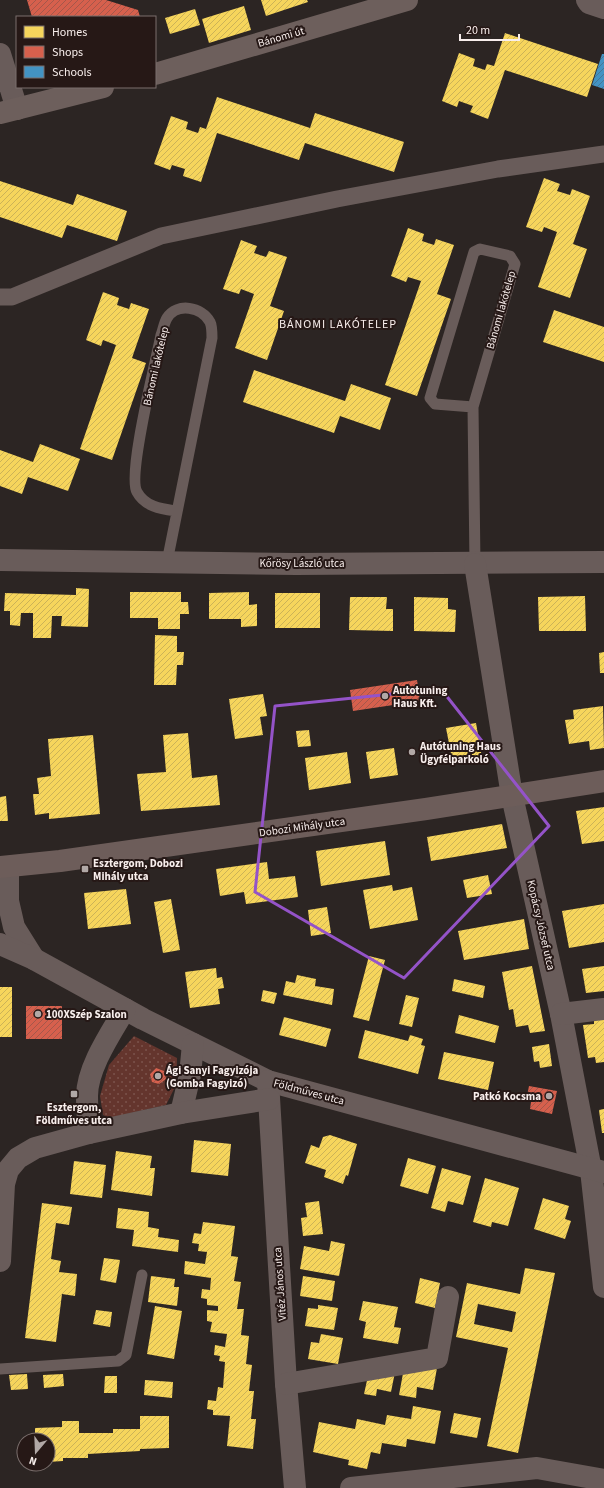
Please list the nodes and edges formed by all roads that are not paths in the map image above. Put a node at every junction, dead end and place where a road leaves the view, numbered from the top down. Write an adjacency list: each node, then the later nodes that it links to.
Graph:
1 (407, 0): 5 (main road, Bánomi út)
2 (587, 0): 3 (street)
3 (604, 8)
4 (0, 54): 7 (street)
5 (156, 74)
6 (99, 88): 7 (main road)
7 (9, 111)
8 (604, 154): 9 (street)
9 (0, 297)
10 (473, 407): 10 (lane, Bánomi lakótelep); 15 (lane, Bánomi lakótelep)
11 (176, 511): 11 (lane, Bánomi lakótelep); 13 (lane, Bánomi lakótelep)
12 (0, 560): 13 (street, Kőrösy László utca)
13 (167, 562): 15 (street, Kőrösy László utca)
14 (604, 562): 15 (street, Kőrösy László utca)
15 (475, 564): 17 (street, Kopácsy József utca)
16 (604, 781): 17 (main road, Dobozi Mihály utca)
17 (512, 796): 18 (main road, Dobozi Mihály utca); 24 (street, Kopácsy József utca)
18 (4, 867): 21 (street, Földműves utca)
19 (0, 933): 21 (street, Földműves utca)
20 (0, 944): 21 (street, Földműves utca)
21 (34, 959): 22 (street, Földműves utca)
22 (125, 1009): 25 (street, Földműves utca); 28 (street)
23 (604, 1009): 24 (street)
24 (561, 1014): 29 (street, Kopácsy József utca)
25 (193, 1044): 26 (street, Földműves utca); 27 (street)
26 (268, 1090): 27 (street, Földműves utca); 29 (street, Földműves utca); 35 (street, Vitéz János utca)
27 (181, 1113): 28 (street, Földműves utca)
28 (89, 1133): 30 (street, Földműves utca)
29 (598, 1171): 32 (street, Kopácsy József utca)
30 (0, 1260)
31 (142, 1275): 34 (lane)
32 (604, 1287)
33 (448, 1297): 35 (street)
34 (0, 1369)
35 (286, 1384): 37 (street, Vitéz János utca)
36 (604, 1480): 38 (street)
37 (295, 1488)
38 (351, 1488)

